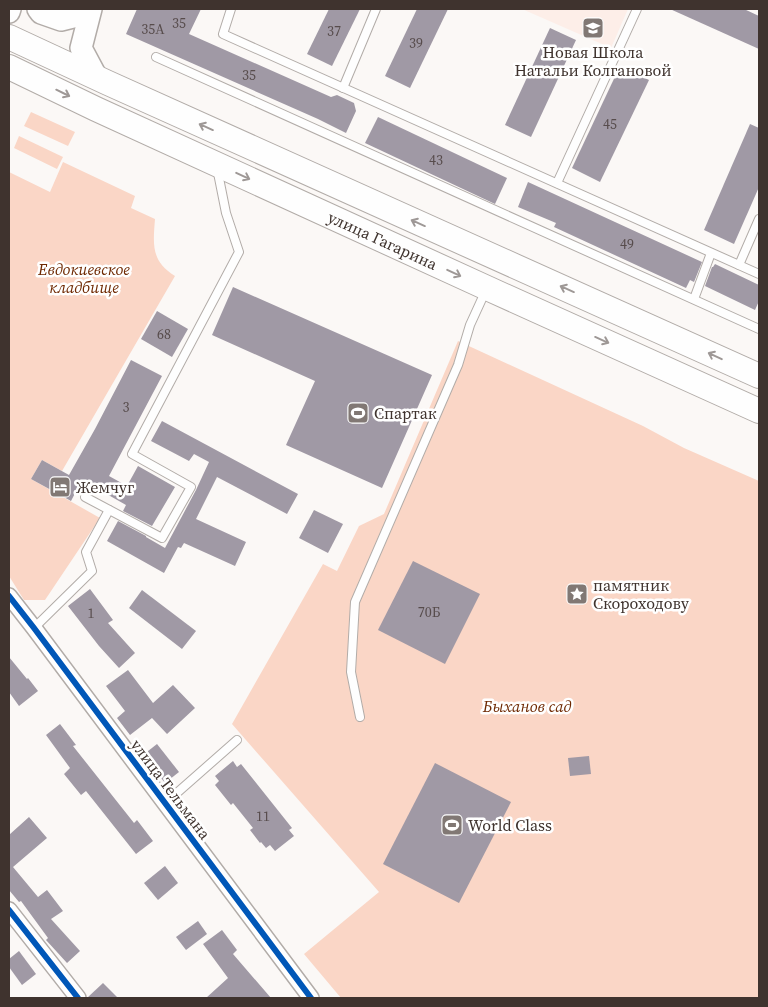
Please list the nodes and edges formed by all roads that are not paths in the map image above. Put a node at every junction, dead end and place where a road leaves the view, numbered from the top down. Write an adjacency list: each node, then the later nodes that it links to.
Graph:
1 (38, 9): 2 (main road)
2 (86, 9)
3 (91, 9): 10 (main road)
4 (231, 9): 11 (lane)
5 (376, 9): 11 (lane)
6 (637, 9): 13 (lane)
7 (9, 37): 10 (main road, улица Гагарина)
8 (156, 57): 19 (lane)
9 (12, 66): 12 (main road, улица Гагарина, one-way to 12)
10 (97, 78): 21 (main road, улица Гагарина, one-way to 10)
11 (343, 88): 13 (lane)
12 (216, 164): 18 (main road, улица Гагарина, one-way to 18); 24 (lane)
13 (556, 183): 15 (lane)
14 (759, 218): 16 (lane)
15 (711, 253): 16 (lane); 19 (lane)
16 (739, 265): 17 (lane)
17 (759, 274)
18 (487, 288): 22 (main road, улица Гагарина, one-way to 22); 27 (lane)
19 (694, 300): 20 (lane)
20 (759, 329)
21 (759, 376)
22 (759, 411)
23 (85, 497): 24 (lane)
24 (109, 510): 26 (lane)
25 (9, 596): 26 (street, улица Тельмана)
26 (34, 628): 29 (street, улица Тельмана)
27 (360, 717)
28 (237, 740): 29 (lane)
29 (166, 804): 32 (street, улица Тельмана)
30 (9, 910): 31 (street)
31 (78, 998)
32 (311, 998)

